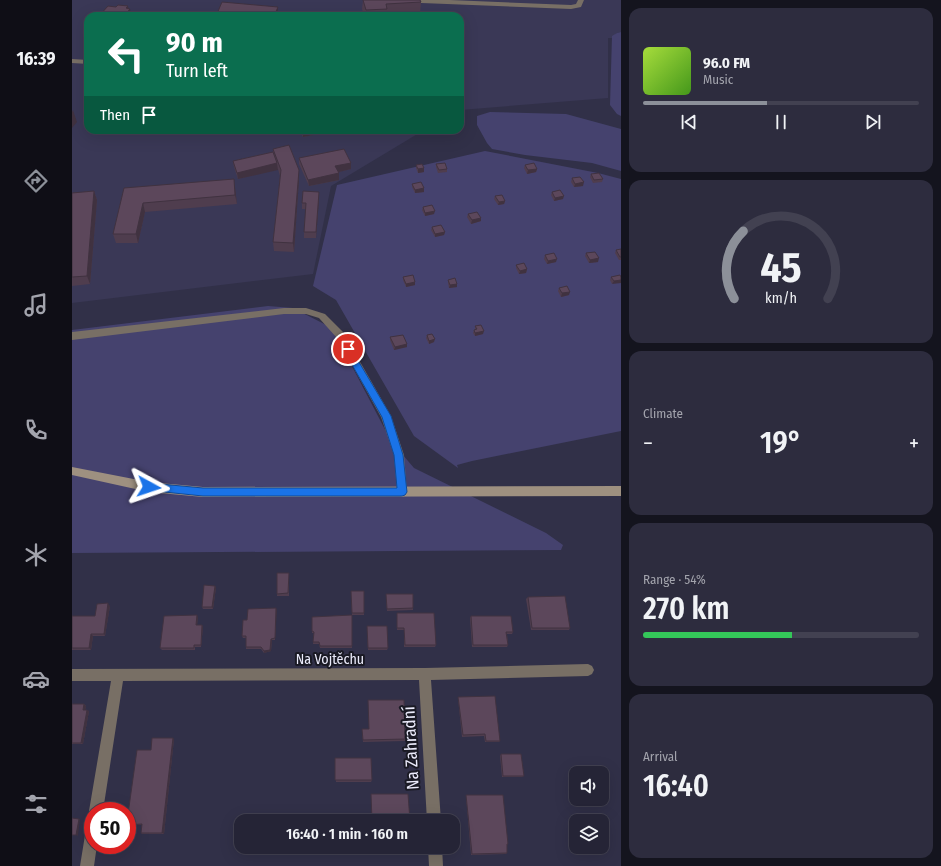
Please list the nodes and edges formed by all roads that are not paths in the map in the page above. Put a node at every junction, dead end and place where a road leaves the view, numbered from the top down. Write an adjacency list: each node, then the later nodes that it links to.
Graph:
1 (396, 0): 3 (street)
2 (581, 0): 4 (street)
3 (446, 1): 4 (street)
4 (516, 2)
5 (72, 61): 6 (street)
6 (84, 62)
7 (72, 336): 10 (street)
8 (72, 471): 10 (main road)
9 (621, 491): 10 (main road)
10 (402, 492)
11 (588, 670): 12 (street, Na Vojtěchu)
12 (425, 674): 13 (street, Na Vojtěchu); 16 (street, Na Zahradní)
13 (118, 675): 14 (street, Na Vojtěchu); 15 (street)
14 (72, 676)
15 (97, 802)
16 (434, 814)
17 (89, 854): 19 (street)
18 (435, 854): 20 (street)
19 (87, 866)
20 (436, 866)

